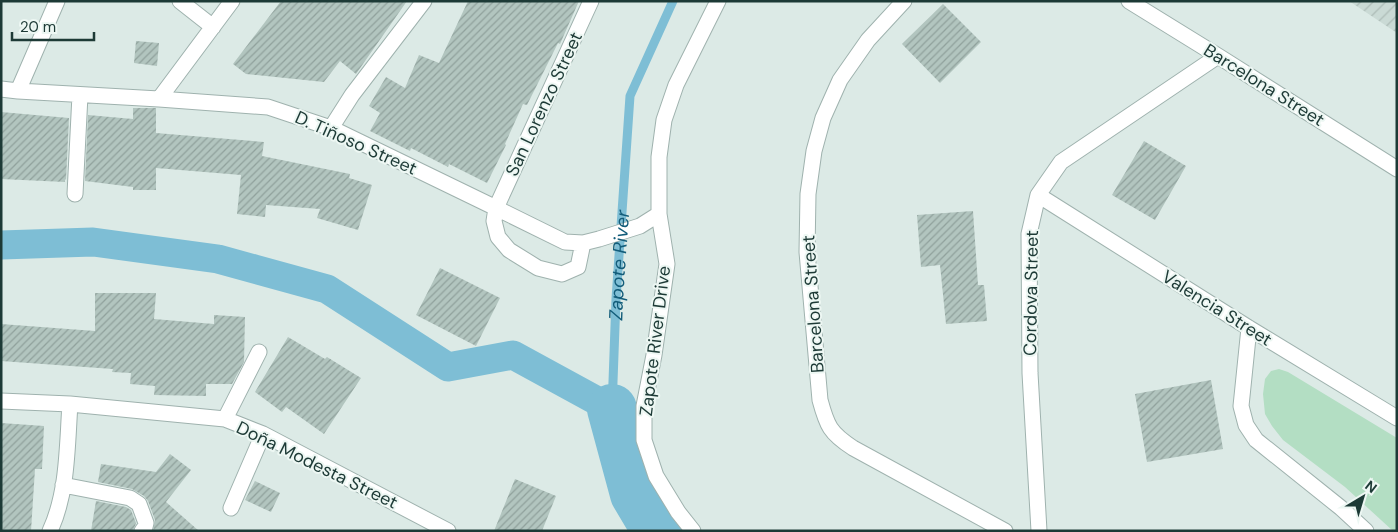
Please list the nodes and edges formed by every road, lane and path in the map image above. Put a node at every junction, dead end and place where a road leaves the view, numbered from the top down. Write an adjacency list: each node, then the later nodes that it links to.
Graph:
1 (57, 1): 12 (street)
2 (180, 1): 9 (street)
3 (232, 1): 9 (street)
4 (424, 1): 15 (street)
5 (591, 1): 19 (street, San Lorenzo Street)
6 (718, 1): 20 (street, Zapote River Drive)
7 (904, 1): 35 (street, Barcelona Street)
8 (1129, 1): 10 (street, Barcelona Street)
9 (213, 27): 14 (street)
10 (1218, 56): 16 (street, Barcelona Street); 18 (street, Cordova Street)
11 (1, 89): 12 (street, D. Tiñoso Street)
12 (18, 91): 13 (street, D. Tiñoso Street)
13 (80, 94): 14 (street, D. Tiñoso Street); 17 (street)
14 (159, 99): 15 (street, D. Tiñoso Street)
15 (331, 128): 19 (street, D. Tiñoso Street)
16 (1397, 169)
17 (75, 194)
18 (1038, 195): 22 (street, Valencia Street); 36 (street, Cordova Street)
19 (496, 208): 21 (street, D. Tiñoso Street); 21 (street)
20 (660, 214): 21 (street, D. Tiñoso Street); 34 (street, Zapote River Drive)
21 (583, 243)
22 (1249, 328): 26 (street, Valencia Street); 37 (street)
23 (259, 352): 27 (street)
24 (1, 401): 25 (street, Doña Modesta Street)
25 (70, 404): 27 (street, Doña Modesta Street); 29 (street)
26 (1397, 418)
27 (225, 419): 28 (street, Doña Modesta Street)
28 (263, 434): 30 (street); 33 (street, Doña Modesta Street)
29 (64, 485): 31 (street); 32 (street)
30 (231, 508)
31 (50, 531)
32 (142, 531)
33 (448, 531)
34 (693, 531)
35 (1005, 531)
36 (1039, 531)
37 (1366, 531)

